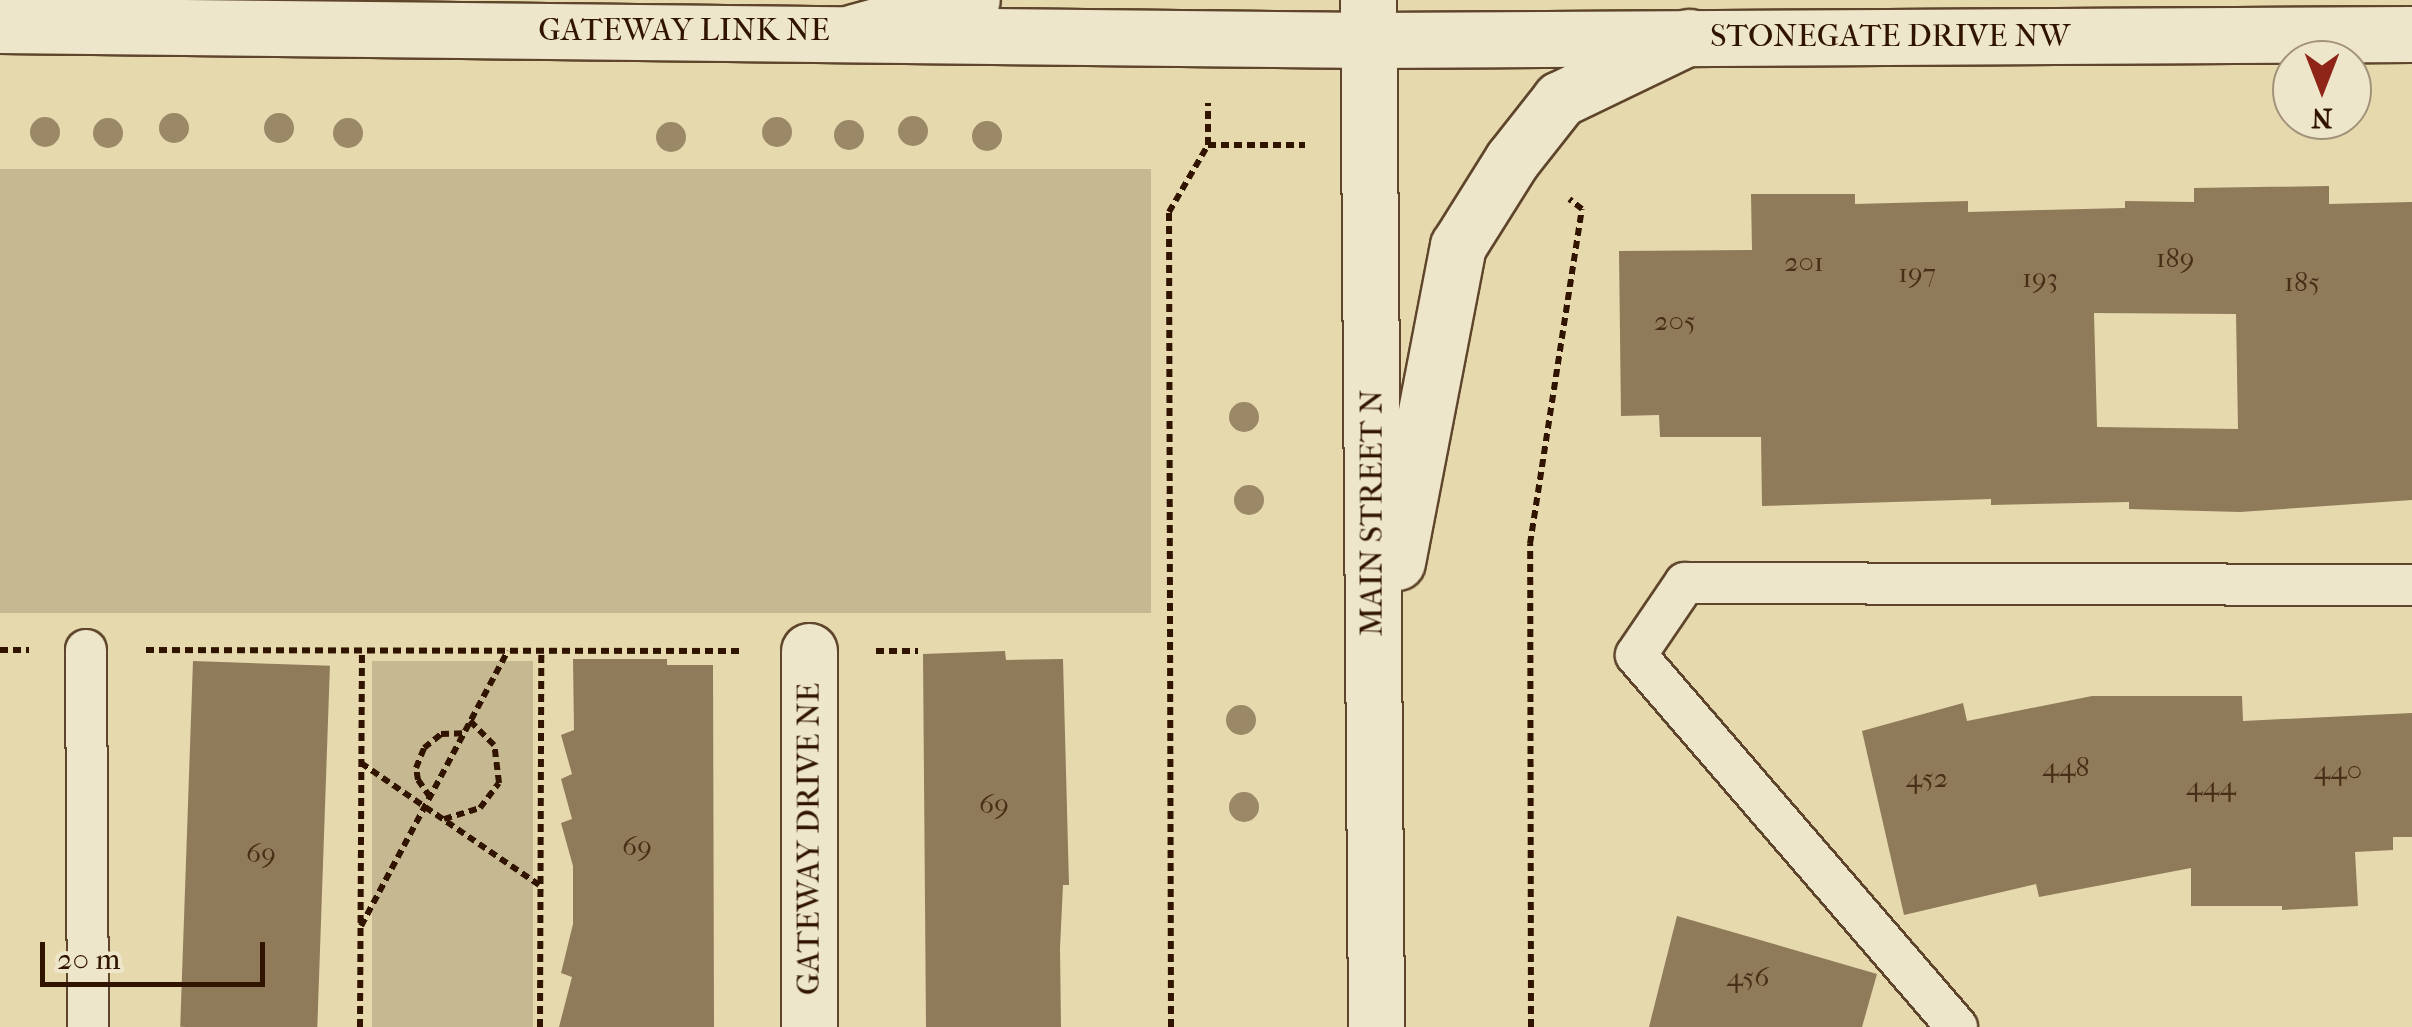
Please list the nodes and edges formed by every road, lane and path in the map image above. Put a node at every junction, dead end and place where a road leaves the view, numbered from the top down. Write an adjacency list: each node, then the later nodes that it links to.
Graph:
1 (972, 0): 4 (street)
2 (1368, 20): 4 (street, GATEWAY LINK NE); 6 (street, STONEGATE DRIVE NW); 17 (street, MAIN STREET N)
3 (0, 25): 4 (street, GATEWAY LINK NE)
4 (854, 32)
5 (2412, 34): 6 (street, STONEGATE DRIVE NW)
6 (1689, 36): 17 (street)
7 (1208, 145): 30 (path)
8 (1582, 209): 32 (path)
9 (2412, 584): 33 (lane)
10 (0, 650): 11 (path)
11 (86, 650): 12 (path); 26 (lane)
12 (362, 651): 13 (path); 20 (path)
13 (508, 651): 14 (path); 18 (path)
14 (541, 651): 15 (path); 24 (path)
15 (808, 651): 16 (path); 29 (street, GATEWAY DRIVE NE)
16 (918, 651)
17 (1373, 682): 31 (street, MAIN STREET N)
18 (470, 721): 19 (path); 23 (path)
19 (464, 733): 21 (path); 21 (path)
20 (361, 763): 22 (path); 25 (path)
21 (430, 797): 22 (path)
22 (425, 807): 23 (path); 25 (path)
23 (443, 819): 24 (path)
24 (540, 886): 28 (path)
25 (360, 928): 27 (path)
26 (88, 1027)
27 (360, 1027)
28 (540, 1027)
29 (808, 1027)
30 (1170, 1027)
31 (1376, 1027)
32 (1531, 1027)
33 (1957, 1027)

